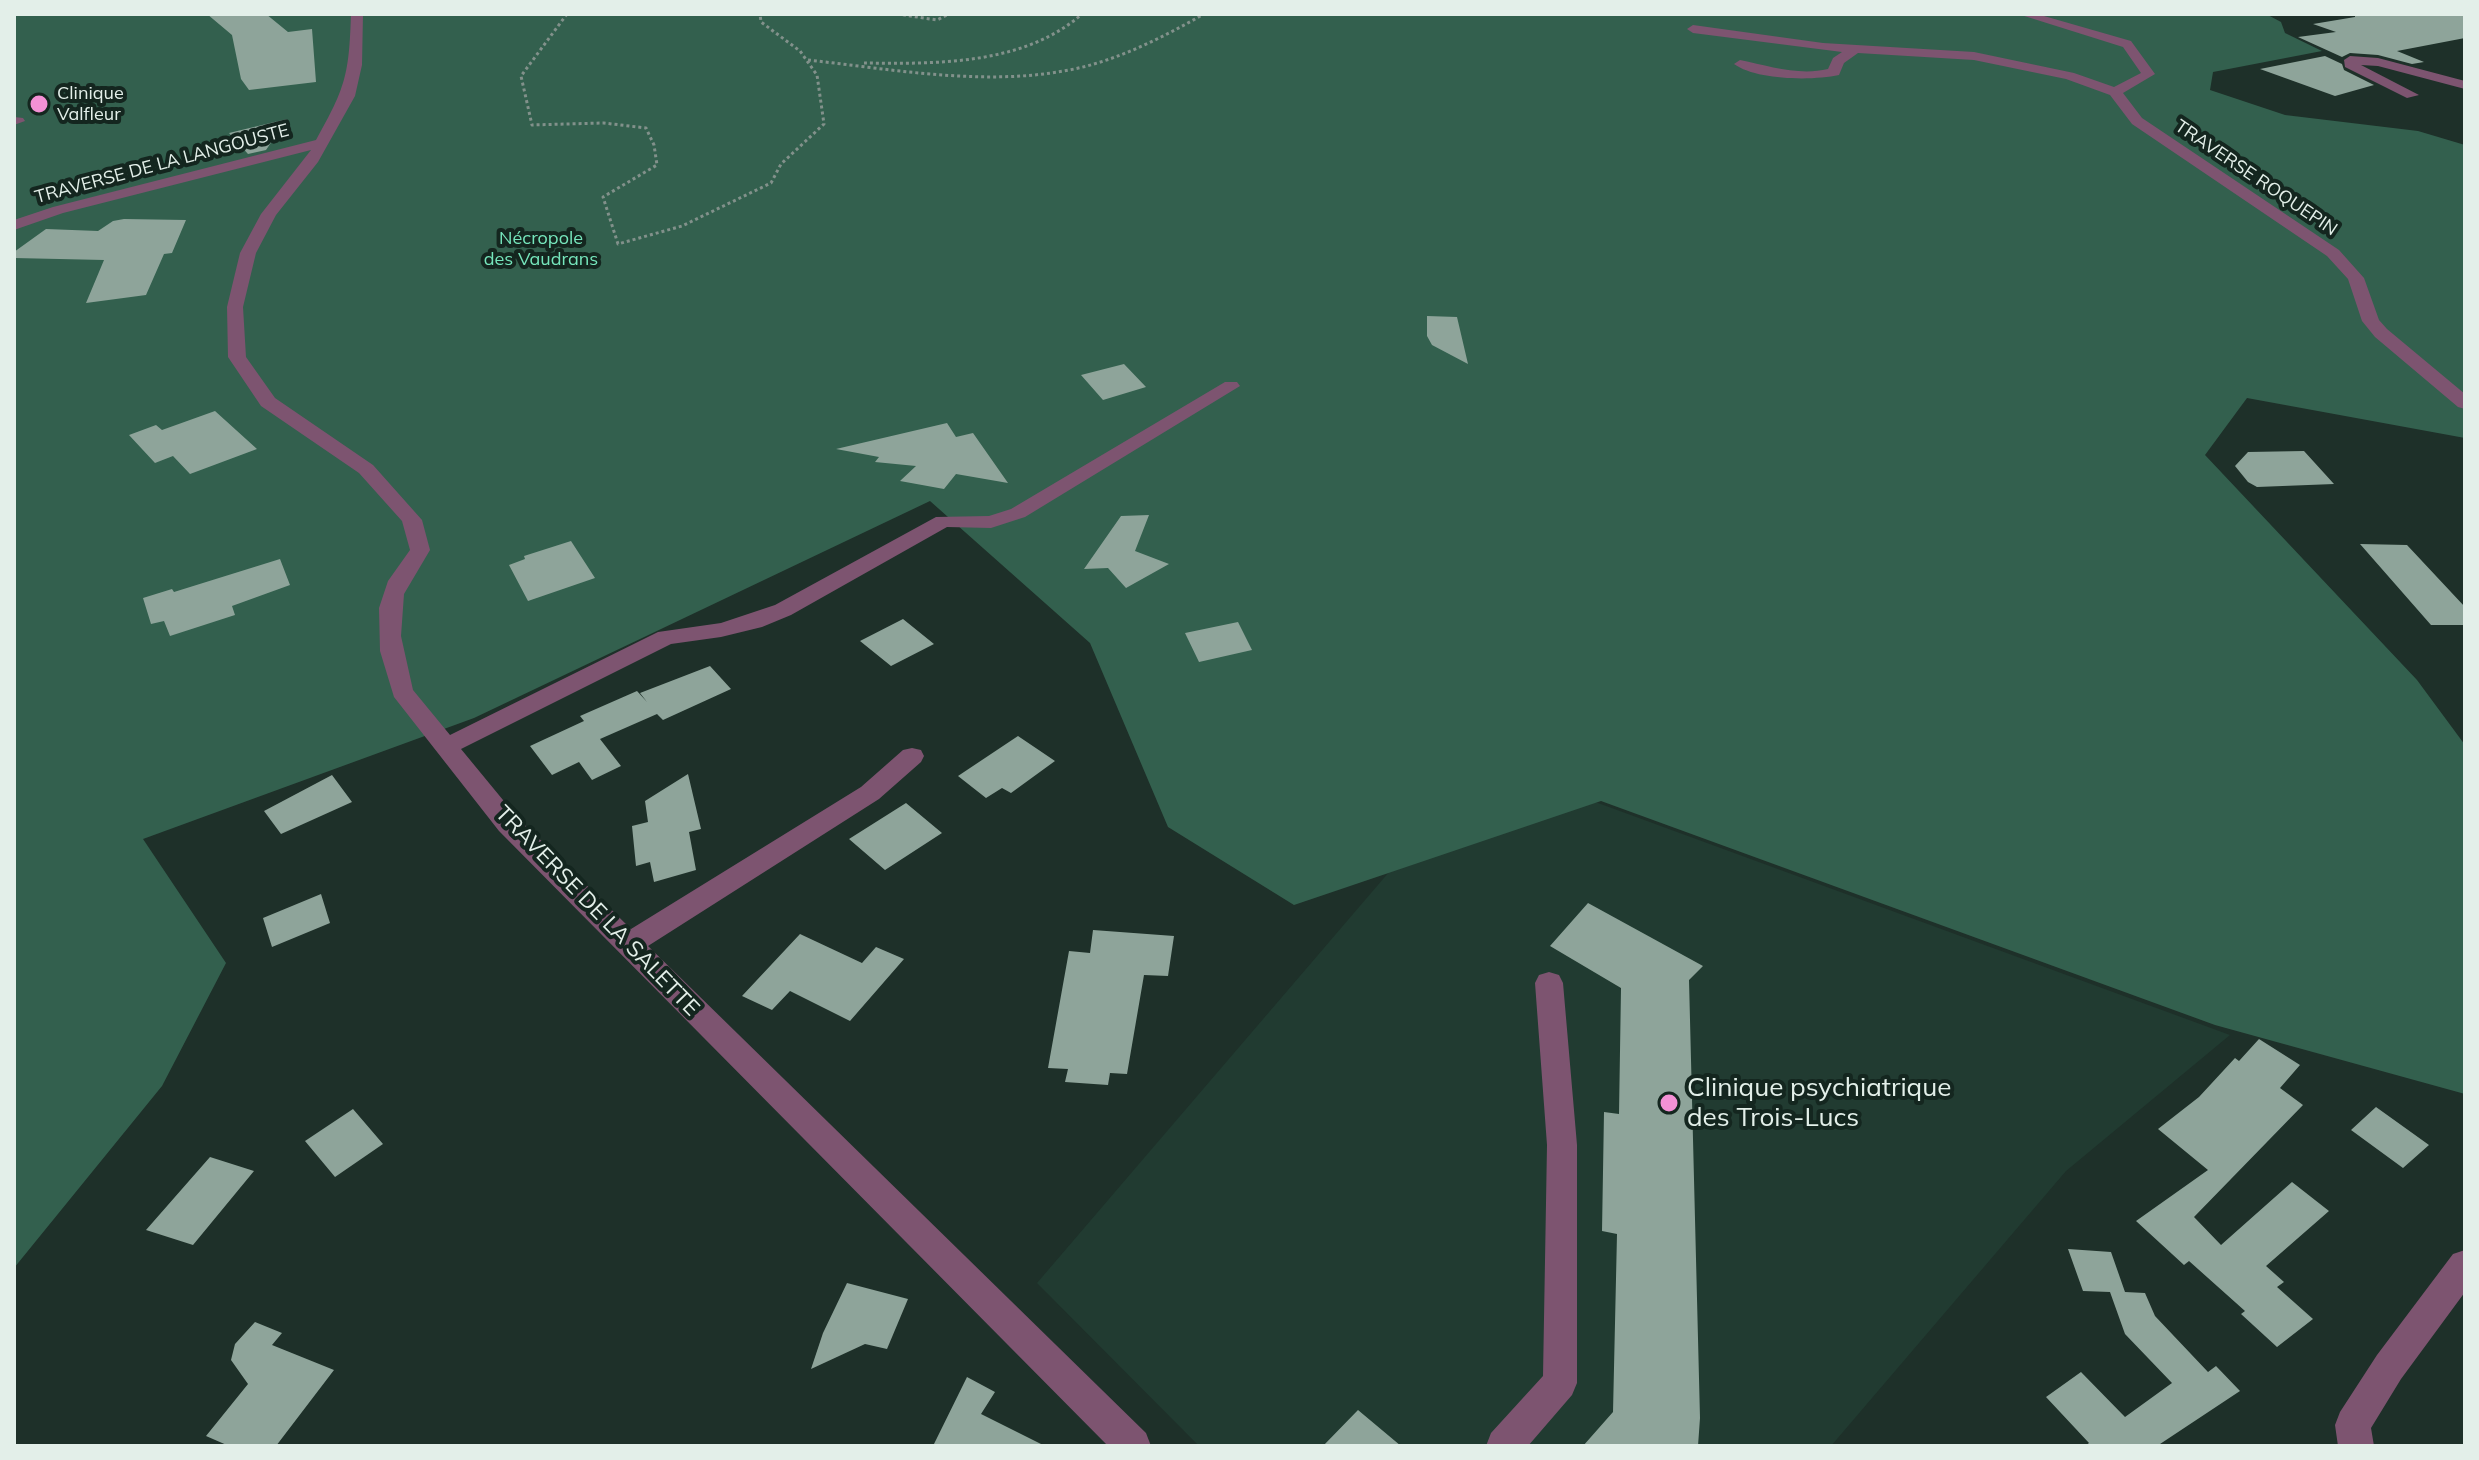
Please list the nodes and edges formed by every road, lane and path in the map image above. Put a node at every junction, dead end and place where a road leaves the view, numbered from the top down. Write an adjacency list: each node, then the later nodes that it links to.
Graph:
1 (357, 14): 16 (street, TRAVERSE DE LA SALETTE)
2 (567, 14): 11 (path)
3 (760, 14): 11 (path)
4 (897, 14): 5 (path)
5 (949, 14)
6 (1082, 14): 11 (path)
7 (1204, 14): 11 (path)
8 (2024, 14): 14 (street)
9 (1693, 29): 10 (street)
10 (1855, 49): 12 (street); 14 (street)
11 (807, 60)
12 (1740, 64)
13 (2465, 85): 15 (street)
14 (2115, 92): 19 (street, TRAVERSE ROQUEPIN)
15 (2412, 95)
16 (321, 143): 17 (street, TRAVERSE DE LA LANGOUSTE); 20 (street, TRAVERSE DE LA SALETTE)
17 (14, 225)
18 (1231, 386): 20 (street)
19 (2465, 403)
20 (447, 746): 22 (street, TRAVERSE DE LA SALETTE)
21 (912, 756): 22 (street)
22 (628, 945): 25 (street, TRAVERSE DE LA SALETTE)
23 (1549, 983): 26 (street)
24 (2465, 1265): 27 (street)
25 (1133, 1446)
26 (1504, 1446)
27 (2356, 1446)

